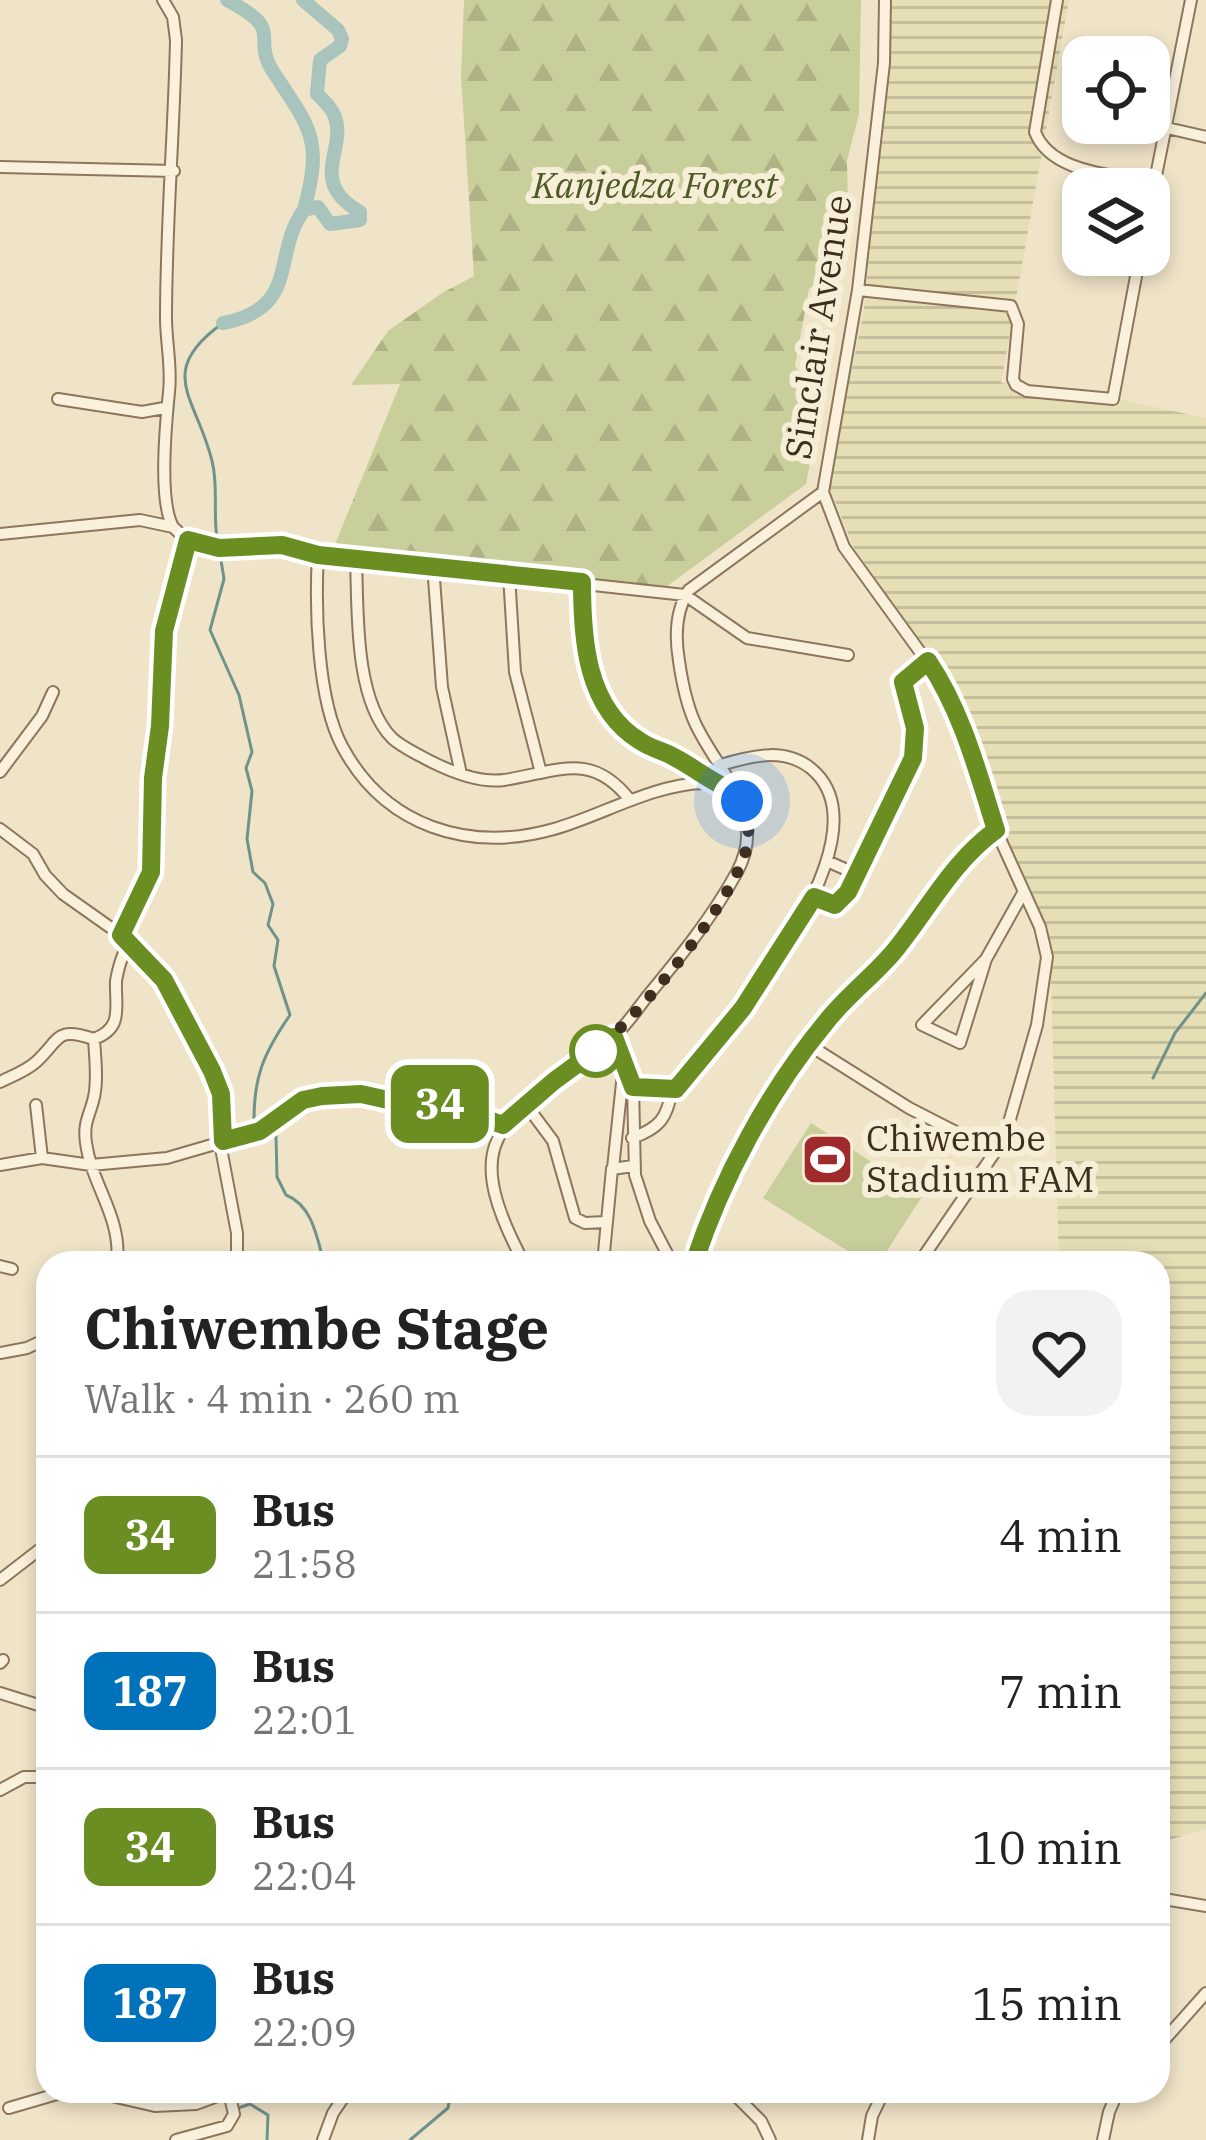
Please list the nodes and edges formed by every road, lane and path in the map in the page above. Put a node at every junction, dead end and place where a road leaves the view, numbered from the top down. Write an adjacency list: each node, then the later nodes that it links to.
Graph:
1 (163, 0): 6 (street)
2 (177, 0): 6 (street)
3 (885, 0): 14 (street, Sinclair Avenue)
4 (1057, 0): 11 (street)
5 (1191, 0): 7 (street)
6 (173, 17): 12 (street)
7 (1170, 112)
8 (1170, 129): 9 (street)
9 (1206, 136)
10 (0, 166): 12 (street)
11 (1087, 168)
12 (173, 171): 16 (street)
13 (1136, 276): 14 (street)
14 (858, 290): 17 (street, Sinclair Avenue)
15 (58, 399): 16 (street)
16 (164, 408): 18 (street)
17 (823, 493): 26 (street, Sinclair Avenue); 28 (street)
18 (172, 527): 19 (street); 20 (street)
19 (0, 534)
20 (188, 540): 21 (street); 43 (street)
21 (318, 555): 22 (street); 36 (street)
22 (356, 559): 23 (street); 33 (street)
23 (433, 565): 24 (street); 33 (street)
24 (509, 575): 25 (street); 32 (street)
25 (582, 582): 26 (street); 34 (street)
26 (685, 595): 27 (street); 30 (street)
27 (848, 655)
28 (928, 661): 38 (street); 40 (street)
29 (53, 692): 31 (street)
30 (721, 765): 35 (street); 39 (street)
31 (0, 772)
32 (541, 773): 33 (street); 36 (street)
33 (460, 774)
34 (708, 782): 35 (street); 36 (street)
35 (738, 793): 45 (street)
36 (630, 800)
37 (0, 829): 43 (street)
38 (996, 830): 41 (street); 47 (street)
39 (827, 861): 40 (street); 42 (street)
40 (856, 874): 42 (street)
41 (1023, 893): 44 (street); 57 (street)
42 (814, 897): 51 (street)
43 (124, 939): 46 (street); 56 (street)
44 (986, 959): 44 (street)
45 (614, 1037): 48 (street); 53 (street)
46 (94, 1039): 49 (street); 60 (street)
47 (809, 1045): 57 (street); 69 (street)
48 (625, 1061): 50 (street); 62 (street)
49 (0, 1082)
50 (633, 1087): 51 (street); 55 (street)
51 (672, 1090): 55 (street)
52 (35, 1106): 58 (street)
53 (527, 1106): 54 (street); 63 (street)
54 (503, 1125): 56 (street); 66 (street)
55 (632, 1138): 61 (street)
56 (222, 1142): 60 (street); 65 (street)
57 (995, 1152): 70 (street)
58 (42, 1159): 59 (street); 60 (street)
59 (0, 1165)
60 (91, 1165): 64 (street)
61 (633, 1166): 62 (street); 68 (street)
62 (613, 1168): 63 (street)
63 (605, 1222): 67 (street)
64 (117, 1251)
65 (237, 1251)
66 (518, 1251)
67 (604, 1251)
68 (666, 1251)
69 (699, 1251)
70 (927, 1251)
71 (36, 1344): 72 (street)
72 (0, 1353)
73 (36, 1549): 74 (street)
74 (0, 1580)
75 (0, 1693): 76 (street)
76 (36, 1704)
77 (36, 1777): 78 (street)
78 (0, 1790)
79 (1170, 1900): 80 (street)
80 (1206, 1906)
81 (1206, 1993): 82 (street)
82 (1170, 2034)
83 (36, 2100): 91 (street)
84 (141, 2103): 85 (street)
85 (199, 2103)
86 (231, 2103): 92 (street)
87 (340, 2103): 93 (street)
88 (743, 2103): 94 (street)
89 (878, 2103): 95 (street)
90 (1112, 2103): 96 (street)
91 (9, 2108)
92 (176, 2140)
93 (323, 2140)
94 (770, 2140)
95 (868, 2140)
96 (1103, 2140)

